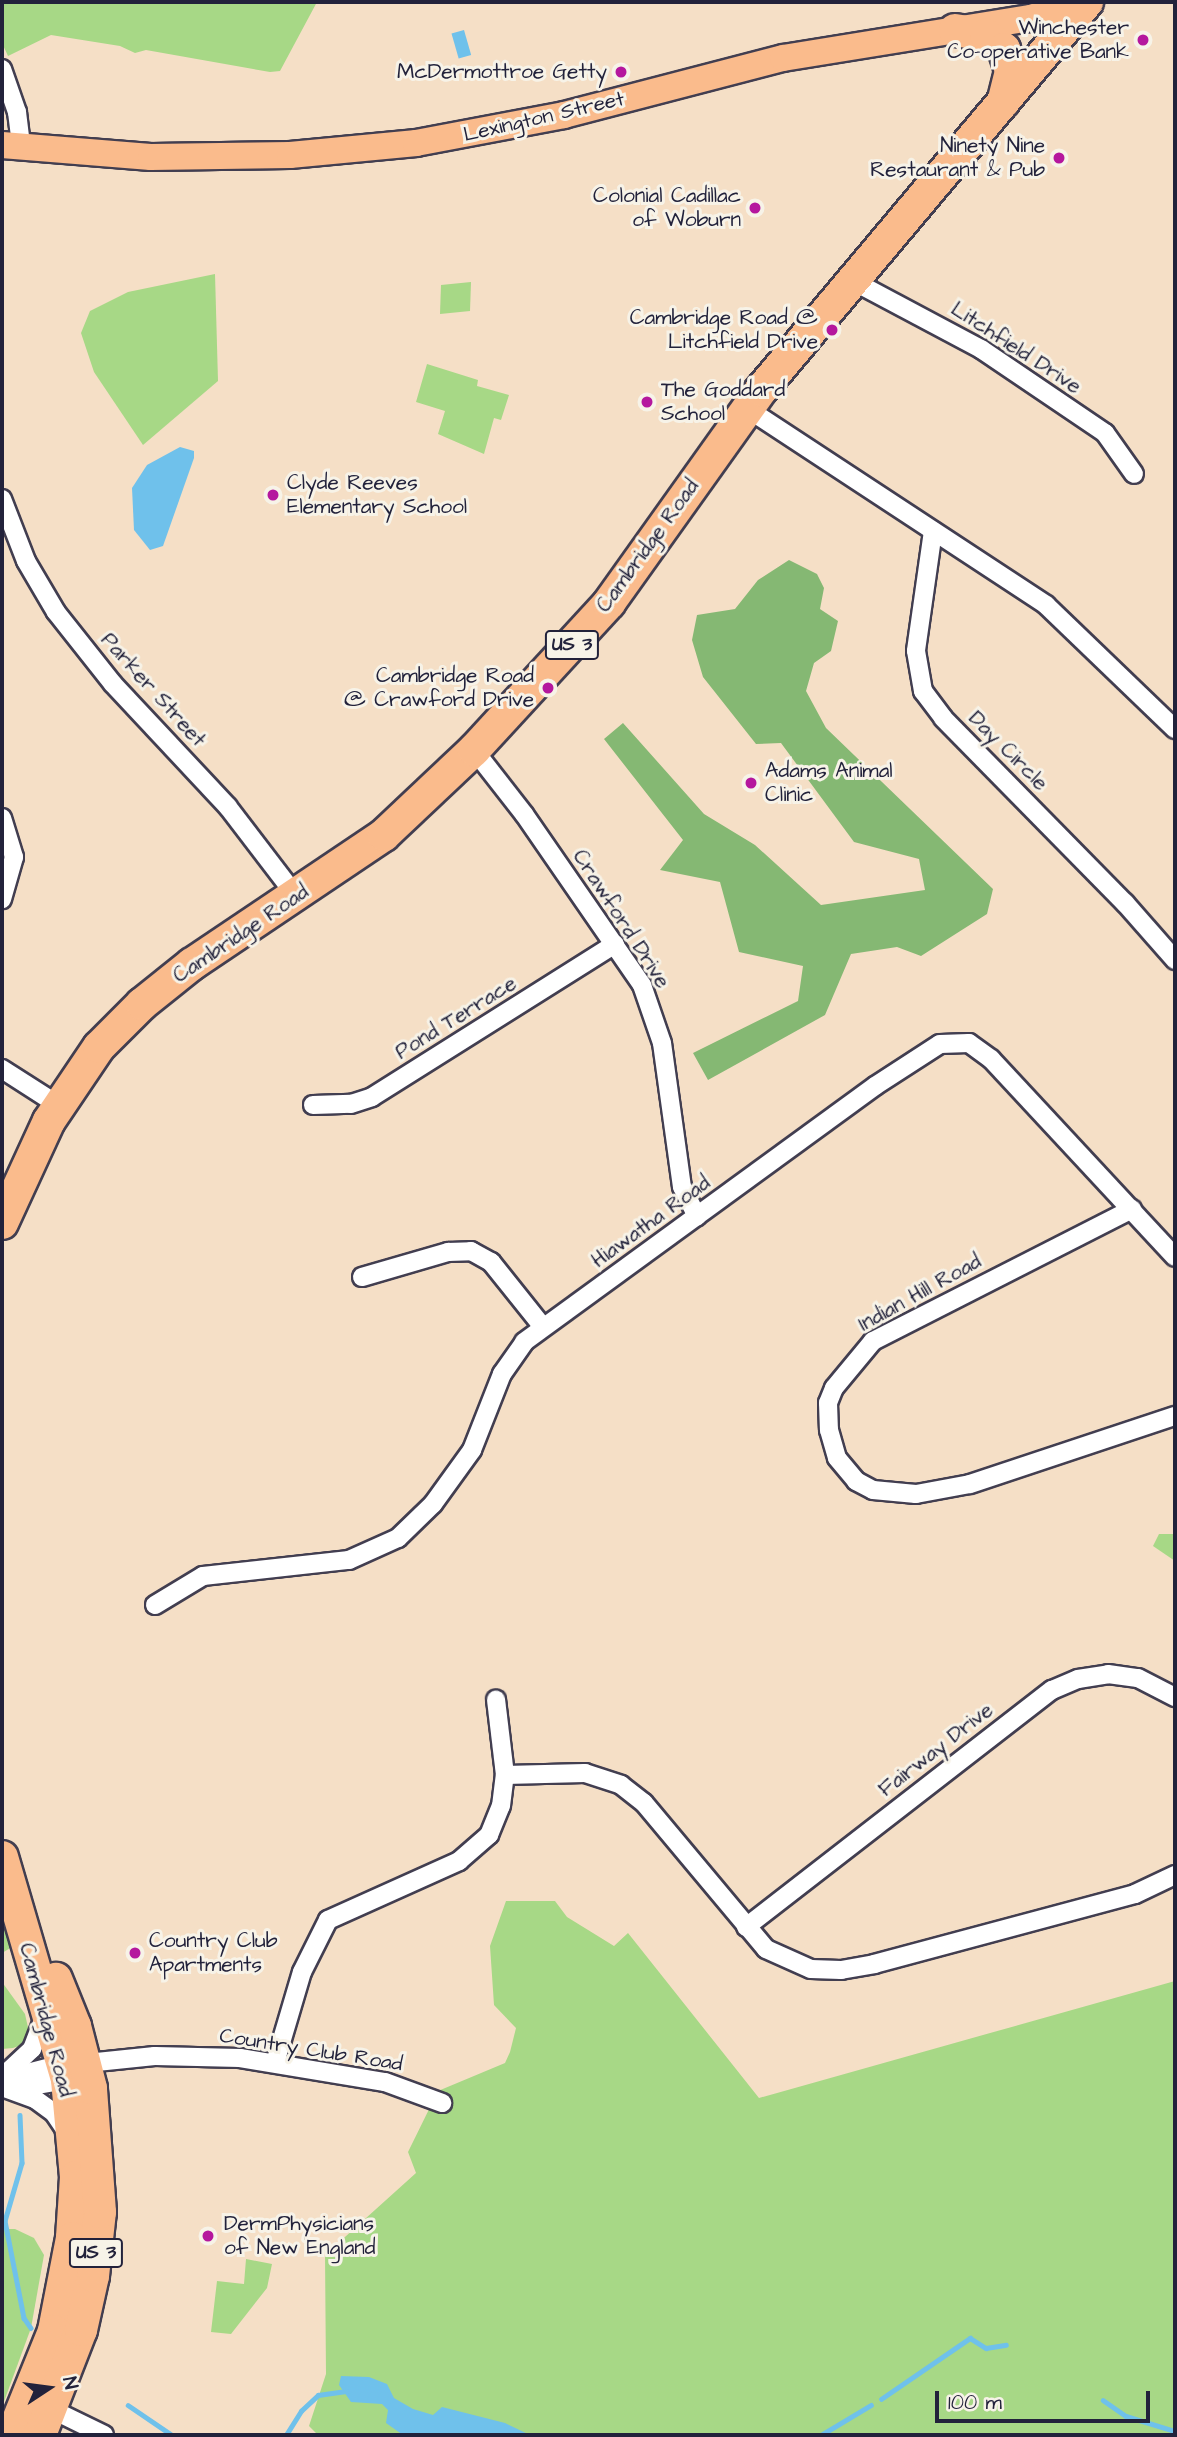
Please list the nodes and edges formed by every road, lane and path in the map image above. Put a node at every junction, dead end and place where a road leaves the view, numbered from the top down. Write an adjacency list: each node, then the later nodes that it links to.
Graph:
1 (1077, 2): 3 (main road, Lexington Street)
2 (1087, 2): 5 (highway, Cambridge Road / US 3)
3 (955, 30): 5 (highway); 6 (main road, Lexington Street)
4 (2, 69): 6 (street)
5 (1002, 104): 7 (highway, Cambridge Road / US 3)
6 (11, 146)
7 (855, 282): 8 (highway, Cambridge Road / US 3); 9 (street, Litchfield Drive)
8 (748, 409): 11 (street); 15 (highway, Cambridge Road / US 3)
9 (1133, 474)
10 (2, 499): 12 (street, Parker Street)
11 (933, 531): 14 (street); 20 (street, Day Circle)
12 (19, 545): 13 (street); 17 (street, Parker Street)
13 (2, 552)
14 (1175, 729)
15 (474, 750): 17 (highway, Cambridge Road / US 3); 19 (street, Crawford Drive)
16 (2, 818): 18 (street)
17 (296, 896): 22 (highway, Cambridge Road / US 3)
18 (2, 898)
19 (615, 944): 23 (street, Pond Terrace); 25 (street, Crawford Drive)
20 (1175, 960)
21 (2, 1069): 22 (street)
22 (58, 1105): 26 (highway, Cambridge Road / US 3)
23 (313, 1105)
24 (1132, 1209): 25 (street, Hiawatha Road); 27 (street, Hiawatha Road); 30 (street, Indian Hill Road)
25 (697, 1216): 29 (street, Hiawatha Road)
26 (2, 1223)
27 (1175, 1257)
28 (362, 1277): 29 (street)
29 (543, 1327): 31 (street, Hiawatha Road)
30 (1175, 1416)
31 (155, 1605)
32 (1175, 1696): 38 (street, Fairway Drive)
33 (496, 1700): 34 (street)
34 (505, 1775): 38 (street); 40 (street)
35 (2, 1857): 37 (highway, Cambridge Road / US 3)
36 (1175, 1875): 38 (street)
37 (11, 1890): 39 (highway, Cambridge Road / US 3); 41 (highway, Cambridge Road / US 3)
38 (746, 1927)
39 (44, 2003): 41 (highway, Cambridge Road / US 3); 42 (street)
40 (275, 2063): 41 (street, Country Club Road); 43 (street, Country Club Road)
41 (72, 2069): 42 (street, Country Club Road); 44 (highway, Cambridge Road / US 3); 45 (highway, Cambridge Road / US 3)
42 (4, 2083): 44 (street)
43 (442, 2103)
44 (76, 2177): 46 (highway, Cambridge Road / US 3)
45 (46, 2422): 47 (street)
46 (12, 2435)
47 (104, 2435)

